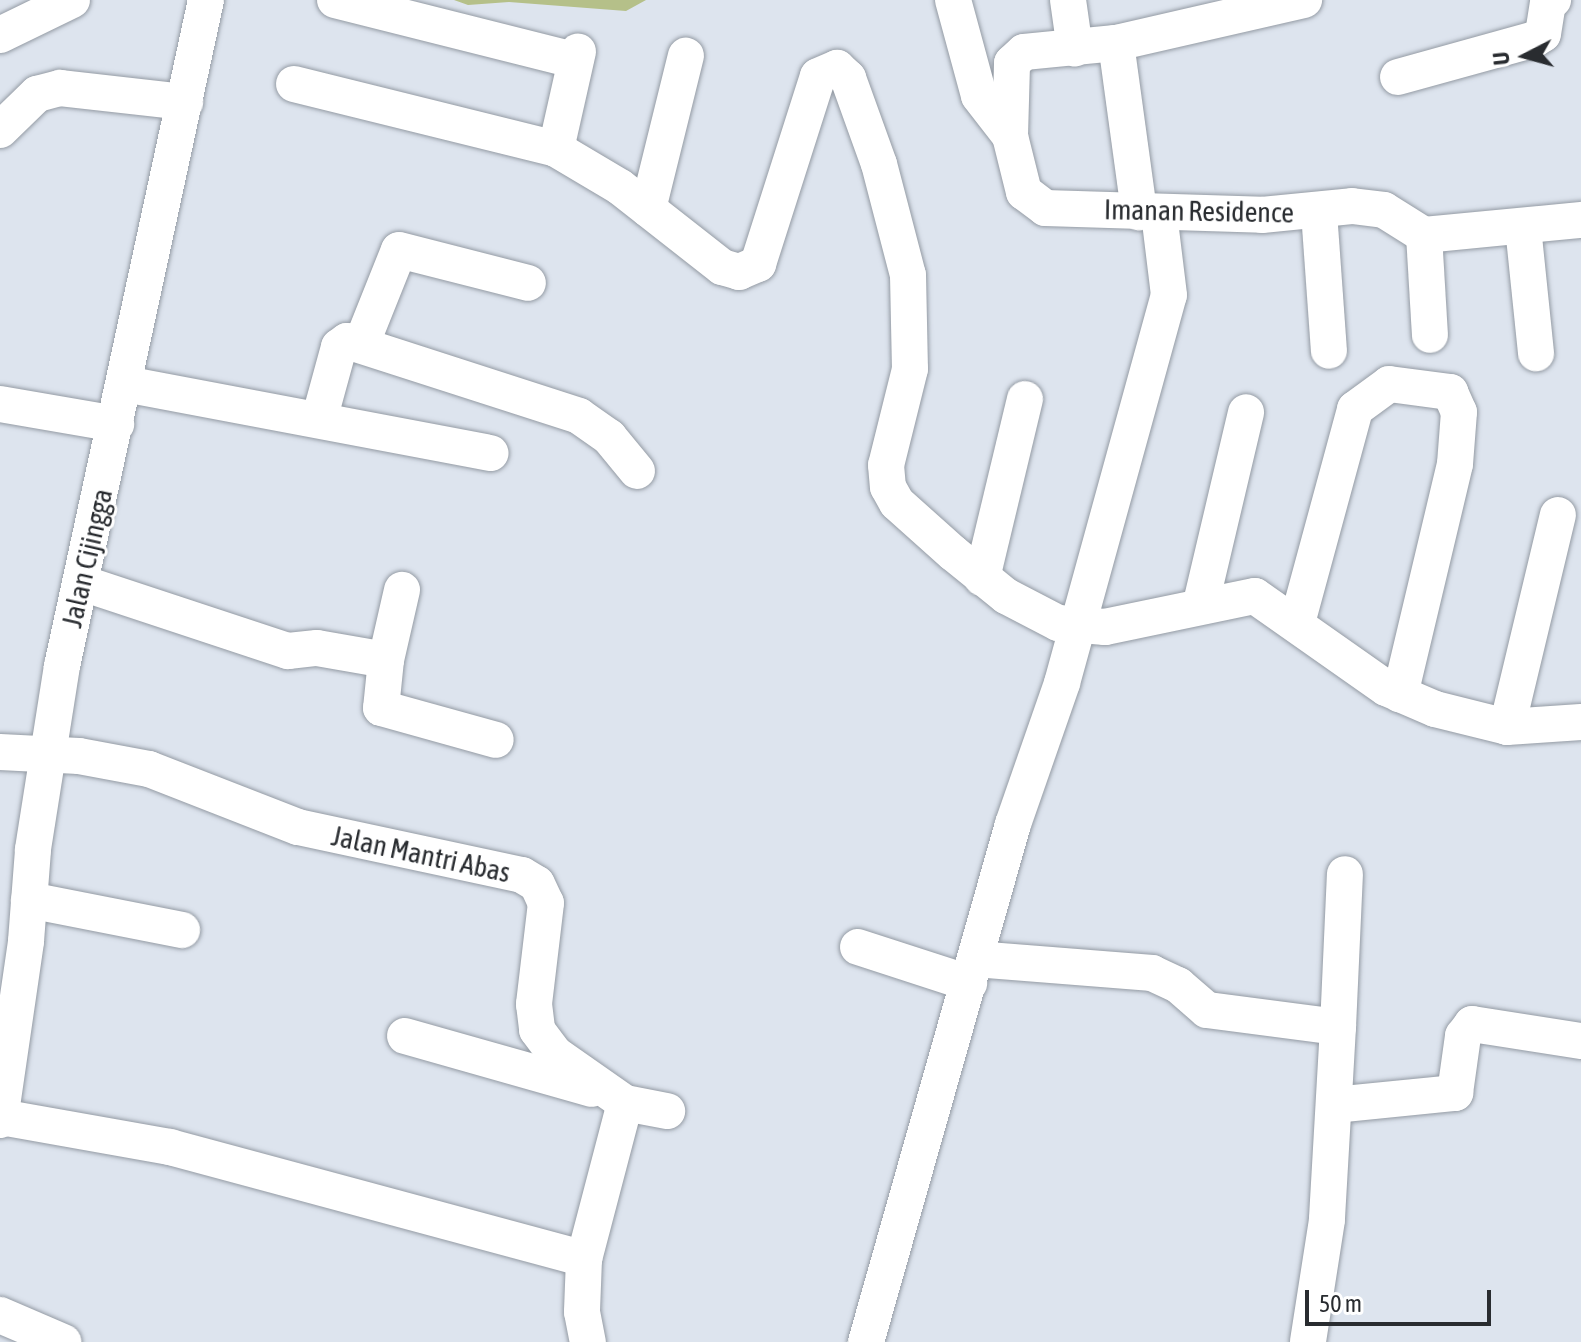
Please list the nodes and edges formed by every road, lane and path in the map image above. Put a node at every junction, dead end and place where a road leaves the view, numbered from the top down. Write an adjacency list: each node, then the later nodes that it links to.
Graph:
1 (72, 0): 9 (street)
2 (206, 0): 15 (street, Jalan Cijingga)
3 (335, 0): 18 (street)
4 (953, 0): 17 (street, Imanan Residence)
5 (1068, 0): 11 (street)
6 (1553, 0): 13 (street)
7 (1285, 2): 8 (street)
8 (1177, 15): 10 (street)
9 (0, 35)
10 (1116, 43): 11 (street); 20 (street)
11 (1075, 49): 17 (street)
12 (686, 56): 19 (street)
13 (1398, 77)
14 (294, 84): 18 (street)
15 (185, 102): 16 (street); 30 (street, Jalan Cijingga)
16 (0, 134)
17 (1010, 136): 20 (street, Imanan Residence)
18 (556, 149): 19 (street)
19 (648, 209): 39 (street)
20 (1149, 212): 21 (street, Imanan Residence); 44 (street)
21 (1319, 212): 24 (street, Imanan Residence); 28 (street)
22 (1581, 220): 23 (street)
23 (1523, 227): 24 (street); 29 (street)
24 (1424, 235): 26 (street)
25 (528, 283): 27 (street)
26 (1430, 335)
27 (361, 345): 34 (street); 37 (street)
28 (1329, 351)
29 (1536, 353)
30 (125, 384): 34 (street); 35 (street, Jalan Cijingga)
31 (1025, 399): 39 (street)
32 (0, 404): 35 (street)
33 (1246, 412): 42 (street)
34 (319, 420): 36 (street)
35 (116, 424): 40 (street, Jalan Cijingga)
36 (491, 453)
37 (637, 471)
38 (1558, 515): 48 (street)
39 (982, 578): 44 (street)
40 (82, 583): 45 (street); 51 (street, Jalan Cijingga)
41 (402, 590): 45 (street)
42 (1201, 603): 43 (street); 44 (street)
43 (1297, 623): 46 (street); 46 (street)
44 (1077, 627): 56 (street)
45 (386, 660): 49 (street)
46 (1400, 695): 48 (street)
47 (1581, 722): 48 (street)
48 (1507, 727)
49 (496, 740)
50 (0, 752): 51 (street)
51 (46, 752): 53 (street, Jalan Cijingga); 60 (street, Jalan Mantri Abas)
52 (1345, 874): 57 (street)
53 (29, 900): 54 (street); 63 (street, Jalan Cijingga)
54 (182, 930)
55 (858, 947): 56 (street)
56 (972, 971): 57 (street); 68 (street)
57 (1338, 1027): 61 (street)
58 (405, 1036): 60 (street)
59 (1581, 1041): 61 (street)
60 (615, 1098): 62 (street); 64 (street)
61 (1334, 1105): 69 (street)
62 (667, 1111)
63 (0, 1119): 64 (street)
64 (584, 1259): 67 (street)
65 (0, 1315): 66 (street)
66 (63, 1342)
67 (588, 1342)
68 (866, 1342)
69 (1308, 1342)

